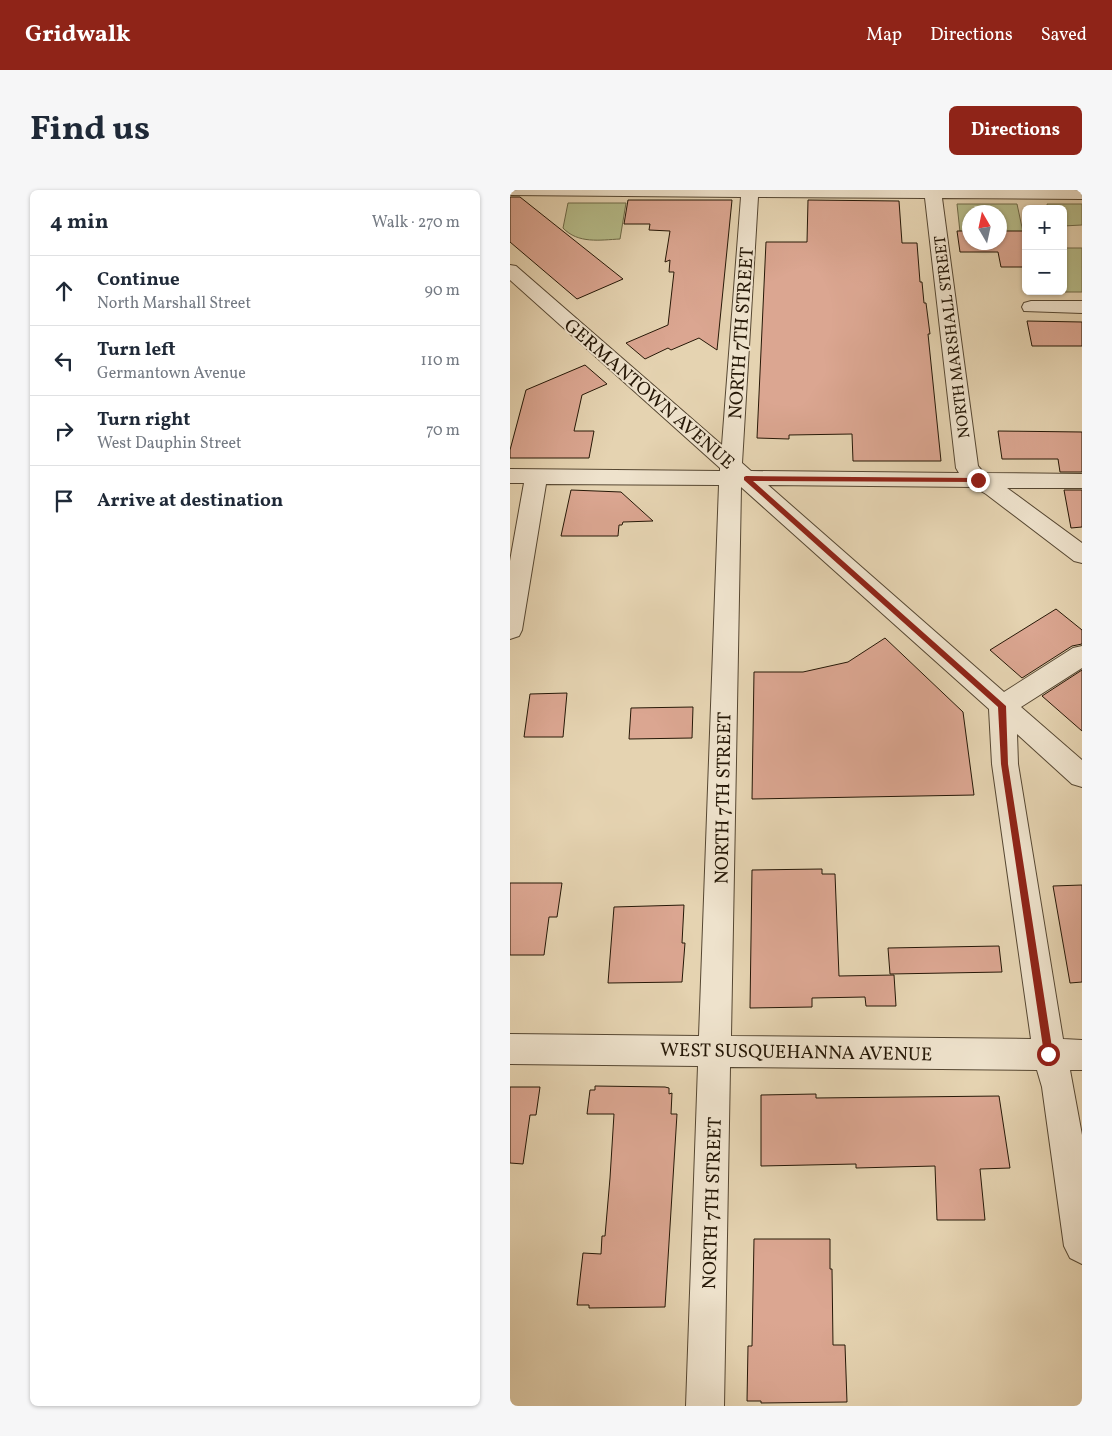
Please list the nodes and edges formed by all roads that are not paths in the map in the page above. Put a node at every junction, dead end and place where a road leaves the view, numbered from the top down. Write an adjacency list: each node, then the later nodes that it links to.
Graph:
1 (510, 190): 2 (street)
2 (750, 191): 3 (street); 10 (street, NORTH 7TH STREET)
3 (843, 191): 4 (street)
4 (934, 191): 5 (street); 13 (street, NORTH MARSHALL STREET)
5 (1024, 192): 6 (street)
6 (1082, 194)
7 (515, 279): 10 (street, GERMANTOWN AVENUE)
8 (1031, 307): 9 (street)
9 (1082, 307)
10 (736, 474): 12 (street); 13 (street); 18 (street, GERMANTOWN AVENUE); 21 (street, NORTH 7TH STREET)
11 (510, 476): 12 (street)
12 (536, 476): 16 (street)
13 (978, 480): 14 (street); 15 (street)
14 (1082, 481)
15 (1082, 555)
16 (510, 630)
17 (1082, 655): 18 (street)
18 (1002, 706): 19 (street, GERMANTOWN AVENUE); 22 (street)
19 (1082, 776)
20 (510, 1049): 21 (street, WEST SUSQUEHANNA AVENUE)
21 (716, 1050): 22 (street, WEST SUSQUEHANNA AVENUE); 25 (street, NORTH 7TH STREET)
22 (1048, 1054): 23 (street, WEST SUSQUEHANNA AVENUE); 24 (street)
23 (1082, 1055)
24 (1082, 1246)
25 (705, 1406)

